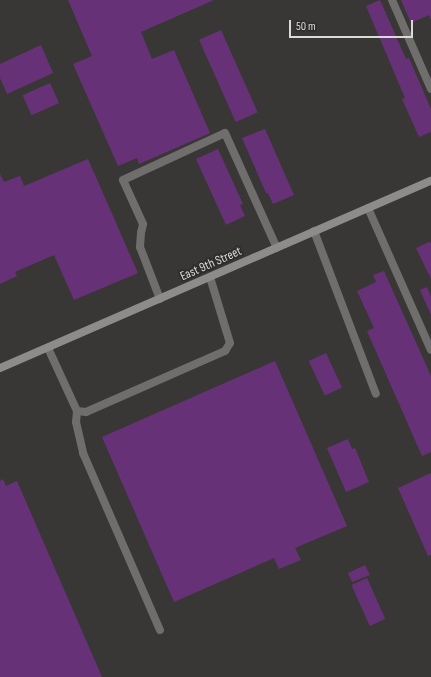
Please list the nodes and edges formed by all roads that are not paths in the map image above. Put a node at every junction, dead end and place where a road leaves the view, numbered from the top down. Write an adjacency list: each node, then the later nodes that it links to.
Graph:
1 (392, 0): 2 (lane)
2 (431, 89)
3 (431, 181): 4 (street, East 9th Street)
4 (368, 208): 5 (street, East 9th Street); 10 (lane)
5 (314, 231): 6 (street, East 9th Street); 12 (lane)
6 (277, 248): 7 (street, East 9th Street); 8 (lane)
7 (210, 277): 8 (street, East 9th Street); 13 (lane)
8 (160, 299): 9 (street, East 9th Street)
9 (48, 348): 11 (street, East 9th Street); 13 (lane)
10 (431, 350)
11 (0, 368)
12 (376, 394)
13 (77, 411): 14 (lane)
14 (160, 630)

